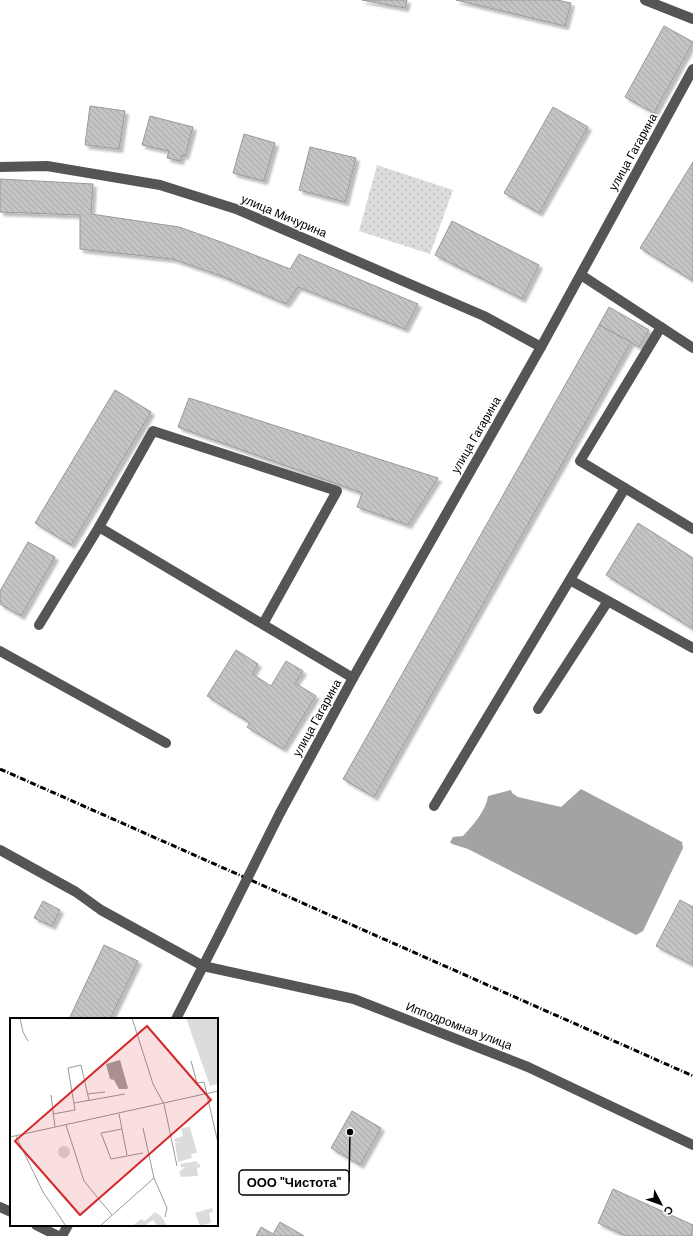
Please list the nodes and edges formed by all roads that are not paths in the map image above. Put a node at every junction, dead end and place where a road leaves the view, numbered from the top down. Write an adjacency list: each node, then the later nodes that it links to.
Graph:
1 (645, 0): 2 (street)
2 (693, 19)
3 (693, 69): 5 (street, улица Гагарина)
4 (0, 167): 7 (street, улица Мичурина)
5 (581, 275): 6 (street); 7 (street, улица Гагарина)
6 (661, 327): 8 (street); 9 (street)
7 (541, 347): 18 (street, улица Гагарина)
8 (693, 348)
9 (625, 488): 11 (street); 12 (street)
10 (99, 527): 14 (street); 14 (street); 15 (street)
11 (693, 529)
12 (570, 580): 13 (street); 21 (street)
13 (608, 601): 16 (street); 19 (street)
14 (263, 624): 18 (street)
15 (39, 625)
16 (693, 648)
17 (0, 651): 20 (street)
18 (353, 678): 23 (street, улица Гагарина, bridge)
19 (538, 709)
20 (166, 743)
21 (434, 806)
22 (0, 850): 23 (street, Ипподромная улица)
23 (203, 966): 24 (street); 25 (street, Ипподромная улица)
24 (177, 1018)
25 (693, 1145)
26 (0, 1207): 27 (street)
27 (10, 1212)
28 (38, 1226): 30 (street)
29 (67, 1226): 31 (street)
30 (58, 1236)
31 (62, 1236)

